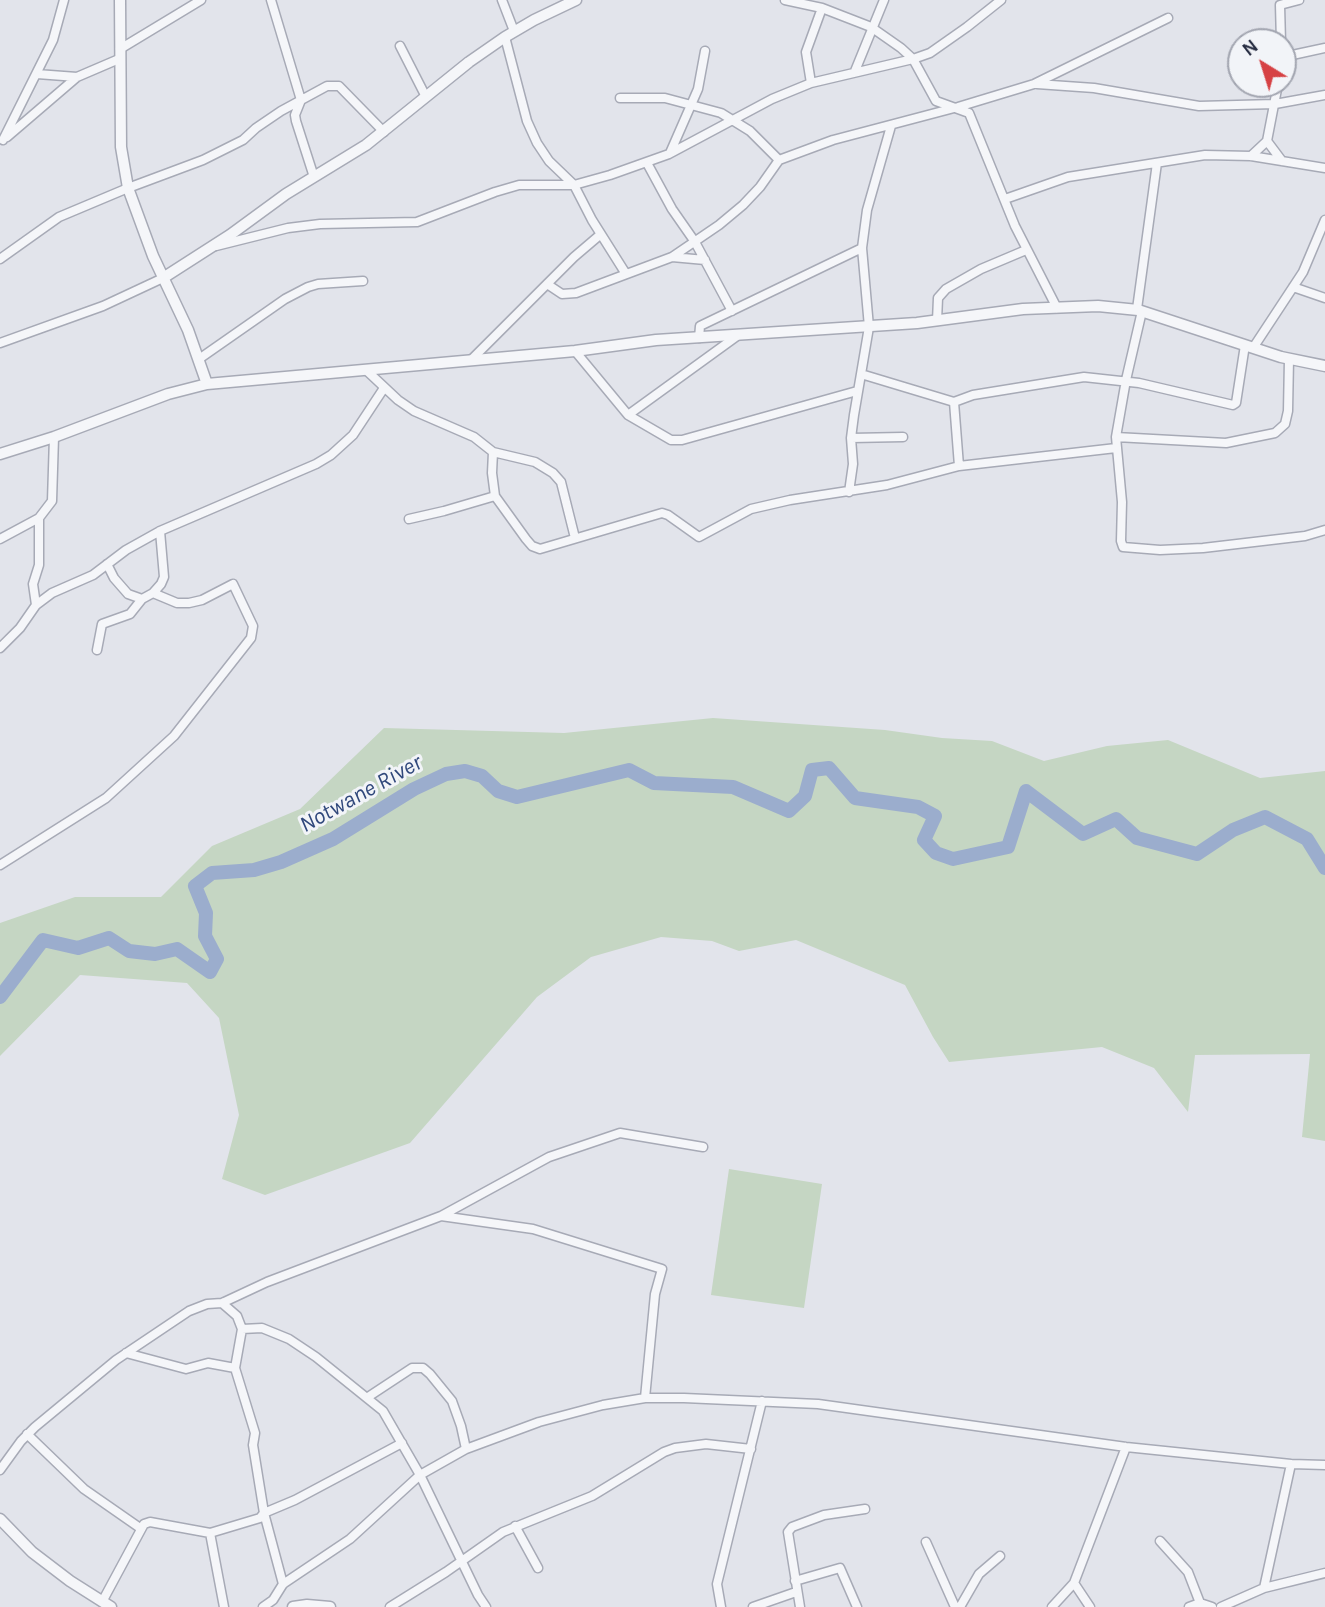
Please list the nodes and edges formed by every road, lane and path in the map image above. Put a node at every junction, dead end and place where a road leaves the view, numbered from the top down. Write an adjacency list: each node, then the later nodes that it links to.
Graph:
1 (64, 0): 23 (street)
2 (120, 0): 19 (street)
3 (201, 0): 19 (street)
4 (271, 0): 31 (street)
5 (502, 0): 15 (street)
6 (576, 0): 15 (street)
7 (785, 0): 11 (street)
8 (884, 0): 13 (street)
9 (1001, 0): 21 (street)
10 (1299, 0): 14 (street)
11 (822, 8): 13 (street); 25 (street)
12 (1168, 18): 26 (street)
13 (871, 27): 21 (street); 22 (street)
14 (1281, 28)
15 (510, 34): 28 (street); 50 (street)
16 (400, 46): 28 (street)
17 (1325, 48): 20 (street)
18 (705, 51): 34 (street)
19 (120, 54): 24 (street); 51 (street)
20 (1297, 54)
21 (913, 59): 22 (street); 35 (street)
22 (855, 71): 25 (street)
23 (37, 74): 24 (street); 32 (street)
24 (77, 77): 36 (street)
25 (811, 83): 37 (street)
26 (1034, 84): 33 (street); 35 (street)
27 (1325, 95): 33 (street)
28 (426, 97): 39 (street)
29 (620, 98): 34 (street)
30 (1276, 98): 33 (street)
31 (302, 100): 39 (street); 49 (street); 51 (street)
32 (22, 103): 36 (street); 41 (street)
33 (1275, 104): 40 (street)
34 (693, 105): 37 (street); 42 (street)
35 (958, 107): 38 (street); 52 (street)
36 (41, 108): 41 (street)
37 (734, 120): 42 (street); 44 (street)
38 (891, 126): 44 (street); 57 (street)
39 (384, 132): 49 (street)
40 (1267, 141): 43 (street); 45 (street)
41 (2, 142)
42 (669, 154): 46 (street)
43 (1251, 156): 45 (street); 47 (street)
44 (779, 160): 55 (street)
45 (1282, 161): 48 (street)
46 (647, 163): 50 (street); 55 (street)
47 (1157, 163): 52 (street); 69 (street)
48 (1325, 169)
49 (314, 177): 56 (street)
50 (574, 185): 54 (street); 56 (street)
51 (128, 188): 60 (street); 63 (street)
52 (1005, 200): 58 (street)
53 (1325, 220): 66 (street)
54 (600, 234): 62 (street); 65 (street)
55 (695, 242): 59 (street); 61 (street)
56 (211, 247): 63 (street)
57 (862, 248): 70 (street); 72 (street)
58 (1026, 250): 68 (street); 71 (street)
59 (671, 257): 61 (street); 62 (street)
60 (0, 259)
61 (705, 260): 70 (street)
62 (626, 274): 65 (street)
63 (163, 278): 75 (street); 78 (street)
64 (363, 281): 78 (street)
65 (547, 284): 80 (street)
66 (1293, 287): 67 (street); 76 (street)
67 (1325, 298)
68 (1057, 308): 69 (street); 71 (street)
69 (1140, 310): 76 (street); 84 (street)
70 (732, 311): 74 (street)
71 (937, 321): 72 (street)
72 (869, 327): 73 (street); 83 (street)
73 (737, 336): 74 (street); 89 (street)
74 (699, 338): 77 (street)
75 (0, 343)
76 (1249, 347): 79 (street); 84 (street)
77 (575, 351): 80 (street); 89 (street)
78 (199, 359): 85 (street)
79 (1289, 359): 81 (street); 92 (street)
80 (471, 360): 82 (street)
81 (1325, 366)
82 (366, 370): 85 (street); 86 (street)
83 (861, 374): 87 (street); 88 (street)
84 (1126, 380): 88 (street); 92 (street)
85 (207, 384): 90 (street)
86 (384, 387): 95 (street); 103 (street)
87 (857, 391): 89 (street); 93 (street)
88 (954, 402): 97 (street)
89 (628, 415)
90 (54, 437): 96 (street); 100 (street)
91 (903, 437): 93 (street)
92 (1116, 437): 94 (street)
93 (851, 438): 98 (street)
94 (1116, 448): 97 (street); 102 (street)
95 (493, 452): 99 (street); 104 (street)
96 (0, 454)
97 (959, 466): 98 (street)
98 (849, 492): 104 (street)
99 (495, 496): 101 (street); 104 (street)
100 (39, 518): 105 (street); 109 (street)
101 (408, 519)
102 (1325, 530)
103 (160, 531): 106 (street); 107 (street)
104 (575, 538)
105 (0, 539)
106 (107, 564): 108 (street); 109 (street)
107 (153, 593): 108 (street); 112 (street)
108 (142, 599): 111 (street)
109 (36, 606): 110 (street)
110 (0, 648)
111 (97, 650)
112 (0, 865)
113 (703, 1147): 114 (street)
114 (441, 1216): 115 (street); 120 (street)
115 (222, 1303): 116 (street); 117 (street)
116 (242, 1329): 118 (street); 119 (street)
117 (126, 1353): 118 (street); 122 (street)
118 (235, 1368): 132 (street)
119 (368, 1397): 123 (street); 125 (street)
120 (645, 1398): 121 (street); 125 (street)
121 (762, 1401): 124 (street); 126 (street)
122 (27, 1434): 129 (street); 135 (street)
123 (402, 1443): 130 (street); 132 (street)
124 (1126, 1447): 127 (street); 144 (street)
125 (466, 1449): 130 (street)
126 (751, 1449): 134 (street); 157 (street)
127 (1291, 1464): 128 (street); 146 (street)
128 (1325, 1465)
129 (0, 1470)
130 (420, 1475): 140 (street); 145 (street)
131 (865, 1509): 143 (street)
132 (264, 1513): 136 (street); 145 (street)
133 (0, 1519): 149 (street)
134 (515, 1526): 140 (street); 141 (street)
135 (140, 1528): 136 (street); 149 (street)
136 (210, 1532): 151 (street)
137 (926, 1542): 161 (street)
138 (1160, 1542): 148 (street)
139 (1000, 1556): 162 (street)
140 (462, 1561): 155 (street); 156 (street)
141 (538, 1568)
142 (1325, 1573): 146 (street)
143 (795, 1581): 147 (street); 160 (street)
144 (1074, 1583): 163 (street); 164 (street)
145 (283, 1584): 152 (street)
146 (1264, 1588): 167 (street)
147 (796, 1592): 158 (street); 159 (street)
148 (1200, 1603): 165 (street); 166 (street)
149 (107, 1604)
150 (307, 1606): 153 (street); 154 (street)
151 (224, 1607)
152 (263, 1607)
153 (293, 1607)
154 (330, 1607)
155 (390, 1607)
156 (486, 1607)
157 (721, 1607)
158 (753, 1607)
159 (800, 1607)
160 (857, 1607)
161 (955, 1607)
162 (960, 1607)
163 (1052, 1607)
164 (1090, 1607)
165 (1189, 1607)
166 (1212, 1607)
167 (1221, 1607)

